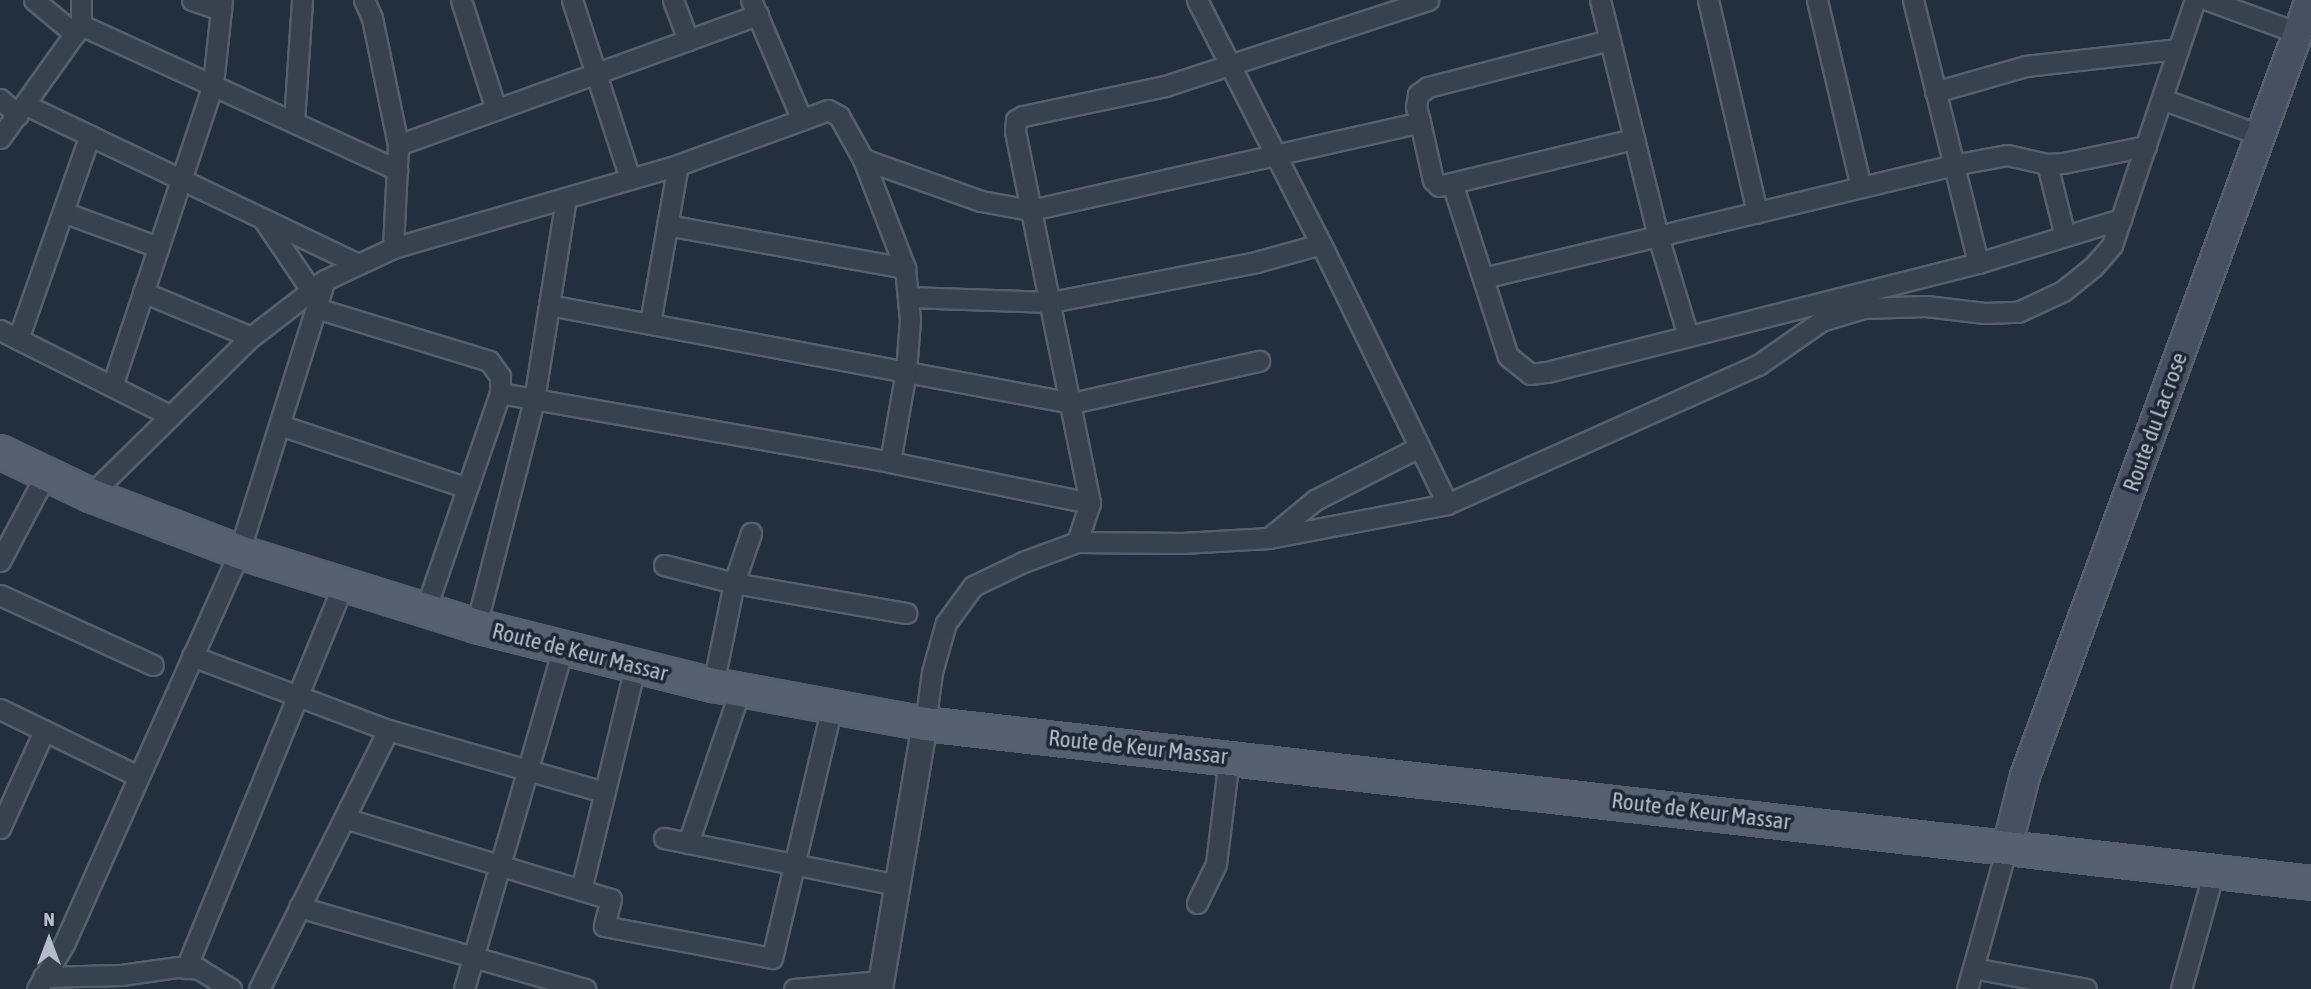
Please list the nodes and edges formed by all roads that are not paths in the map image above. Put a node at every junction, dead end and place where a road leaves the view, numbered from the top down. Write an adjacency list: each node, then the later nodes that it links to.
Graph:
1 (34, 0): 21 (street)
2 (81, 0): 21 (street)
3 (192, 0): 18 (street)
4 (302, 0): 35 (street)
5 (364, 0): 41 (street)
6 (461, 0): 33 (street)
7 (572, 0): 27 (street)
8 (673, 0): 23 (street)
9 (1197, 0): 26 (street)
10 (1428, 0): 19 (street)
11 (1600, 0): 24 (street)
12 (1707, 0): 56 (street)
13 (1817, 0): 52 (street)
14 (1913, 0): 29 (street)
15 (2195, 0): 25 (street)
16 (2208, 0): 22 (street)
17 (2310, 0): 22 (main road, Route du Lac rose)
18 (222, 5): 28 (street)
19 (1399, 5): 26 (street)
20 (754, 8): 23 (street); 34 (street)
21 (78, 30): 28 (street); 32 (street)
22 (2298, 33): 38 (main road, Route du Lac rose)
23 (688, 40): 27 (street)
24 (1610, 40): 36 (street); 40 (street)
25 (2178, 49): 29 (street); 31 (street)
26 (1231, 64): 43 (street); 54 (street)
27 (596, 74): 33 (street); 50 (street)
28 (213, 84): 35 (street); 49 (street)
29 (1935, 92): 47 (street)
30 (0, 99): 32 (street)
31 (2162, 99): 38 (street); 42 (street)
32 (22, 110): 37 (street); 39 (street)
33 (496, 110): 41 (street)
34 (802, 120): 44 (street); 45 (street)
35 (294, 121): 48 (street)
36 (1420, 122): 43 (street); 51 (street)
37 (90, 135): 49 (street); 55 (street)
38 (2260, 135): 126 (main road, Route du Lac rose)
39 (0, 138)
40 (1634, 139): 51 (street); 60 (street)
41 (398, 145): 48 (street)
42 (2146, 146): 46 (street); 58 (street)
43 (1273, 155): 54 (street); 62 (street)
44 (863, 159): 54 (street); 67 (street)
45 (678, 164): 50 (street); 59 (street)
46 (2047, 164): 47 (street); 61 (street)
47 (1953, 165): 52 (street); 65 (street)
48 (397, 170): 64 (street)
49 (182, 178): 57 (street); 63 (street)
50 (631, 179): 53 (street)
51 (1452, 183): 68 (street)
52 (1861, 187): 56 (street)
53 (566, 199): 64 (street); 73 (street)
54 (1031, 210): 72 (street)
55 (63, 212): 63 (street); 78 (street)
56 (1757, 212): 60 (street)
57 (262, 217): 66 (street); 70 (street)
58 (2121, 219): 61 (street); 94 (street)
59 (667, 225): 67 (street); 74 (street)
60 (1658, 236): 68 (street); 76 (street)
61 (2065, 236): 65 (street)
62 (1321, 244): 72 (street); 87 (street)
63 (158, 247): 69 (street)
64 (393, 248): 66 (street)
65 (1978, 263): 76 (street)
66 (358, 264): 70 (street)
67 (905, 268): 71 (street)
68 (1483, 278): 76 (street)
69 (143, 292): 77 (street); 81 (street)
70 (317, 293): 77 (street); 82 (street); 86 (street)
71 (908, 297): 72 (street); 80 (street)
72 (1051, 302): 84 (street)
73 (549, 305): 74 (street); 83 (street)
74 (650, 324): 80 (street)
75 (0, 330): 78 (street)
76 (1688, 336)
77 (251, 337): 85 (street)
78 (18, 339): 81 (street)
79 (1259, 361): 84 (street)
80 (906, 371): 84 (street); 89 (street)
81 (112, 386): 85 (street)
82 (500, 393): 83 (street); 91 (street)
83 (534, 400): 89 (street); 106 (street)
84 (1072, 403): 93 (street)
85 (172, 416): 92 (street)
86 (280, 425): 91 (street); 98 (street)
87 (1419, 447): 94 (street); 96 (street)
88 (0, 452): 90 (main road, Route de Keur Massar)
89 (890, 463): 93 (street)
90 (46, 474): 92 (main road, Route de Keur Massar); 99 (street)
91 (467, 488): 104 (street)
92 (90, 495): 98 (main road, Route de Keur Massar)
93 (1090, 503): 97 (street)
94 (1447, 504): 96 (street)
95 (751, 533): 101 (street)
96 (1269, 538): 97 (street)
97 (1077, 541): 115 (street)
98 (239, 552): 102 (main road, Route de Keur Massar); 108 (street)
99 (0, 561)
100 (663, 565): 101 (street)
101 (734, 583): 105 (street); 111 (street)
102 (343, 585): 104 (main road, Route de Keur Massar); 112 (street)
103 (0, 595): 109 (street)
104 (425, 611): 106 (main road, Route de Keur Massar)
105 (906, 612)
106 (476, 626): 107 (main road, Route de Keur Massar)
107 (563, 648): 110 (main road, Route de Keur Massar); 119 (street)
108 (192, 656): 112 (street); 120 (street)
109 (153, 664)
110 (635, 666): 111 (main road, Route de Keur Massar); 121 (street)
111 (726, 687): 113 (main road, Route de Keur Massar); 125 (street)
112 (298, 696): 116 (street); 136 (street)
113 (832, 707): 115 (main road, Route de Keur Massar); 127 (street)
114 (0, 709): 117 (street)
115 (925, 724): 118 (main road, Route de Keur Massar); 131 (street)
116 (387, 730): 119 (street); 122 (street)
117 (44, 731): 120 (street); 123 (street)
118 (1229, 758): 126 (main road, Route de Keur Massar); 133 (street)
119 (527, 770): 121 (street); 128 (street)
120 (138, 776): 138 (street)
121 (604, 792): 132 (street)
122 (344, 818): 128 (street); 134 (street)
123 (0, 828)
124 (663, 838): 125 (street)
125 (688, 843): 127 (street)
126 (2007, 847): 129 (main road, Route de Keur Massar); 137 (street)
127 (794, 864): 131 (street); 132 (street)
128 (500, 865): 132 (street); 135 (street)
129 (2214, 871): 130 (main road, Route de Keur Massar); 147 (street)
130 (2311, 883)
131 (898, 884): 139 (street)
132 (581, 890)
133 (1197, 903)
134 (299, 907): 135 (street); 141 (street)
135 (473, 957): 142 (street); 143 (street)
136 (186, 968): 138 (street); 140 (street)
137 (1973, 968): 145 (street); 146 (street)
138 (40, 983)
139 (881, 985): 144 (street)
140 (231, 989)
141 (259, 989)
142 (464, 989)
143 (585, 989)
144 (794, 989)
145 (1967, 989)
146 (2086, 989)
147 (2181, 989)

